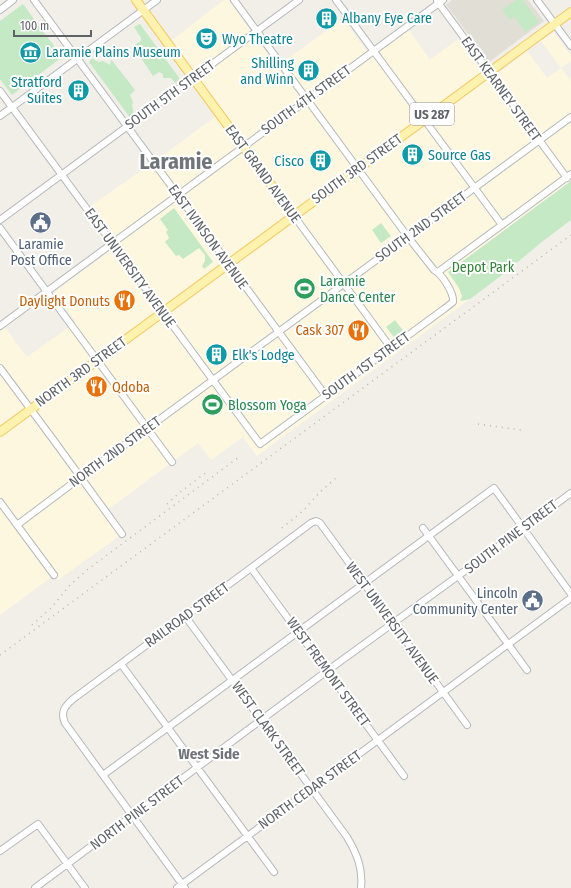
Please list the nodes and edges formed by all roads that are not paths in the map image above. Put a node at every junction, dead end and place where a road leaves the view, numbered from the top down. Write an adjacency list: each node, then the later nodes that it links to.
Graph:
1 (13, 0): 10 (street)
2 (34, 0): 17 (street, EAST IVINSON AVENUE)
3 (136, 0): 11 (main road, EAST GRAND AVENUE)
4 (157, 0): 11 (street)
5 (234, 0): 14 (street)
6 (299, 0): 14 (street, SOUTH 5TH STREET)
7 (336, 0): 16 (street)
8 (537, 0): 13 (street)
9 (439, 1): 16 (street, SOUTH 4TH STREET); 18 (street, EAST KEARNEY STREET)
10 (0, 10)
11 (143, 10): 17 (street); 19 (main road, EAST GRAND AVENUE)
12 (571, 12): 13 (main road, SOUTH 3RD STREET / US 287)
13 (555, 24): 15 (street); 18 (main road, SOUTH 3RD STREET / US 287)
14 (257, 31): 19 (street, SOUTH 5TH STREET); 21 (street)
15 (571, 46)
16 (374, 51): 21 (street, SOUTH 4TH STREET); 25 (street)
17 (77, 59): 22 (street); 26 (street, EAST IVINSON AVENUE)
18 (489, 72): 25 (main road, SOUTH 3RD STREET / US 287); 27 (street, EAST KEARNEY STREET)
19 (193, 78): 26 (street, SOUTH 5TH STREET); 28 (main road, EAST GRAND AVENUE)
20 (0, 91): 22 (street, EAST UNIVERSITY AVENUE)
21 (308, 100): 28 (street, SOUTH 4TH STREET); 29 (street)
22 (12, 107): 23 (street); 30 (street, EAST UNIVERSITY AVENUE)
23 (0, 116)
24 (571, 117): 27 (street, SOUTH 2ND STREET)
25 (424, 120): 29 (main road, SOUTH 3RD STREET / US 287); 32 (street)
26 (127, 126): 30 (street, SOUTH 5TH STREET); 33 (street, EAST IVINSON AVENUE)
27 (539, 140): 31 (street, EAST KEARNEY STREET); 32 (street, SOUTH 2ND STREET)
28 (243, 147): 33 (street, SOUTH 4TH STREET); 34 (main road, EAST GRAND AVENUE)
29 (358, 168): 34 (main road, SOUTH 3RD STREET / US 287); 38 (street)
30 (62, 175): 35 (street, SOUTH 5TH STREET); 39 (street, EAST UNIVERSITY AVENUE)
31 (569, 176): 36 (street)
32 (474, 188): 36 (street); 38 (street, SOUTH 2ND STREET)
33 (178, 195): 39 (street, SOUTH 4TH STREET); 40 (street, EAST IVINSON AVENUE)
34 (294, 216): 40 (main road, SOUTH 3RD STREET); 42 (street, EAST GRAND AVENUE)
35 (0, 220)
36 (502, 225): 41 (street)
37 (0, 228): 43 (street)
38 (408, 236): 41 (street); 42 (street, SOUTH 2ND STREET)
39 (112, 243): 43 (street, SOUTH 4TH STREET); 44 (street, EAST UNIVERSITY AVENUE)
40 (228, 264): 44 (main road, SOUTH 3RD STREET); 46 (street, EAST IVINSON AVENUE)
41 (438, 272): 47 (street, SOUTH 1ST STREET)
42 (344, 284): 46 (street, SOUTH 2ND STREET); 47 (street, EAST GRAND AVENUE)
43 (47, 292): 45 (street, SOUTH 4TH STREET); 48 (street)
44 (163, 312): 48 (main road, NORTH 3RD STREET); 50 (street, EAST UNIVERSITY AVENUE)
45 (0, 326)
46 (278, 332): 50 (street, SOUTH 2ND STREET); 51 (street, EAST IVINSON AVENUE)
47 (391, 348): 51 (street, SOUTH 1ST STREET)
48 (97, 360): 52 (main road, NORTH 3RD STREET); 53 (street)
49 (0, 368): 52 (street)
50 (213, 380): 53 (street, NORTH 2ND STREET); 55 (street, EAST UNIVERSITY AVENUE)
51 (326, 396): 55 (street, SOUTH 1ST STREET)
52 (31, 409): 54 (main road, NORTH 3RD STREET); 57 (street)
53 (147, 428): 56 (street); 57 (street, NORTH 2ND STREET)
54 (0, 432)
55 (260, 444)
56 (172, 462)
57 (81, 477): 61 (street, NORTH 2ND STREET); 64 (street)
58 (571, 493): 63 (street, SOUTH PINE STREET)
59 (0, 502): 61 (street)
60 (316, 521): 66 (street, RAILROAD STREET); 69 (street, WEST UNIVERSITY AVENUE)
61 (17, 525): 67 (street)
62 (423, 528): 65 (street)
63 (522, 528): 65 (street); 68 (street, SOUTH PINE STREET); 70 (street)
64 (122, 534)
65 (429, 536): 68 (street); 69 (street)
66 (251, 568): 72 (street, RAILROAD STREET); 74 (street, WEST FREMONT STREET)
67 (54, 575)
68 (458, 576): 73 (street, SOUTH PINE STREET); 75 (street)
69 (364, 584): 73 (street, WEST UNIVERSITY AVENUE); 74 (street)
70 (571, 594)
71 (571, 598): 75 (street, NORTH CEDAR STREET)
72 (185, 616): 76 (street, RAILROAD STREET); 79 (street, WEST CLARK STREET)
73 (393, 624): 78 (street, NORTH PINE STREET); 80 (street, WEST UNIVERSITY AVENUE)
74 (299, 632): 78 (street, WEST FREMONT STREET); 79 (street)
75 (508, 645): 77 (street); 80 (street, NORTH CEDAR STREET)
76 (121, 664): 83 (street); 86 (street, RAILROAD STREET)
77 (527, 670)
78 (327, 672): 81 (street, NORTH PINE STREET); 84 (street, WEST FREMONT STREET)
79 (233, 680): 81 (street, WEST CLARK STREET); 83 (street)
80 (443, 692): 82 (street, WEST UNIVERSITY AVENUE); 84 (street, NORTH CEDAR STREET)
81 (262, 720): 85 (street, NORTH PINE STREET); 88 (street, WEST CLARK STREET)
82 (467, 725)
83 (168, 728): 85 (street); 86 (street)
84 (378, 740): 87 (street, WEST FREMONT STREET); 88 (street, NORTH CEDAR STREET)
85 (198, 768): 89 (street, NORTH PINE STREET); 90 (street)
86 (103, 775): 89 (street)
87 (404, 776)
88 (312, 789): 90 (street, NORTH CEDAR STREET); 97 (street, WEST CLARK STREET)
89 (132, 816): 92 (street, NORTH PINE STREET); 94 (street)
90 (248, 836): 93 (street); 94 (street, NORTH CEDAR STREET)
91 (0, 851): 92 (street)
92 (68, 864): 95 (street, NORTH PINE STREET); 96 (street)
93 (274, 872)
94 (181, 887)
95 (35, 888)
96 (85, 888)
97 (361, 888)

